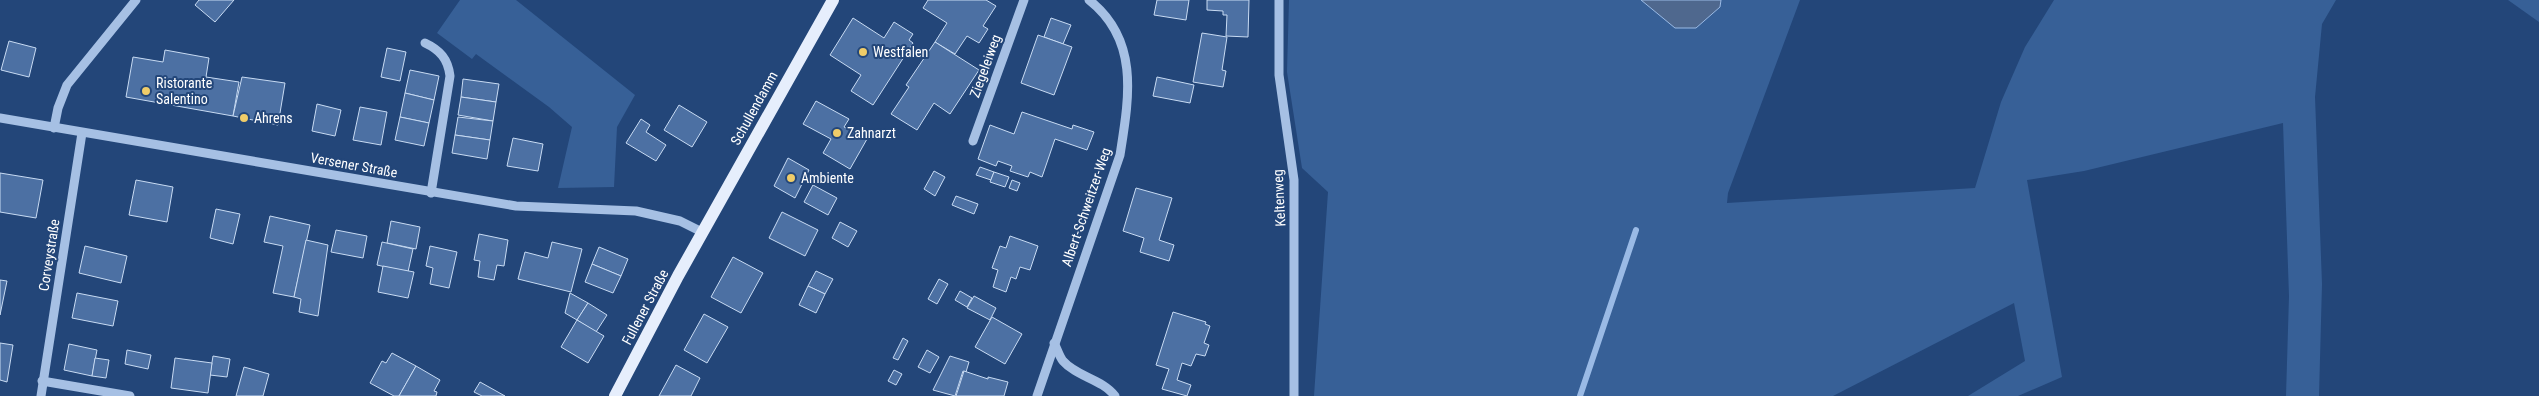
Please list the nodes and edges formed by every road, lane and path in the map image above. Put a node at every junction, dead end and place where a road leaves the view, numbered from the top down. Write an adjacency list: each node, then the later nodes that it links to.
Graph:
1 (136, 0): 8 (street)
2 (833, 0): 12 (main road, Schullendamm)
3 (1024, 0): 10 (street, Ziegeleiweg)
4 (1089, 0): 13 (street, Albert-Schweitzer-Weg)
5 (1279, 0): 20 (street, Keltenweg)
6 (425, 43): 11 (street)
7 (0, 118): 8 (street, Versener Straße)
8 (54, 128): 9 (street, Versener Straße)
9 (82, 133): 11 (street, Versener Straße); 14 (street, Corveystraße)
10 (973, 141)
11 (431, 193): 12 (street, Versener Straße)
12 (702, 232): 17 (main road, Fullener Straße)
13 (1054, 343): 18 (street, Albert-Schweitzer-Weg); 19 (street)
14 (42, 381): 15 (street, Corveystraße); 16 (street)
15 (41, 396)
16 (130, 396)
17 (615, 396)
18 (1037, 396)
19 (1115, 396)
20 (1294, 396)

